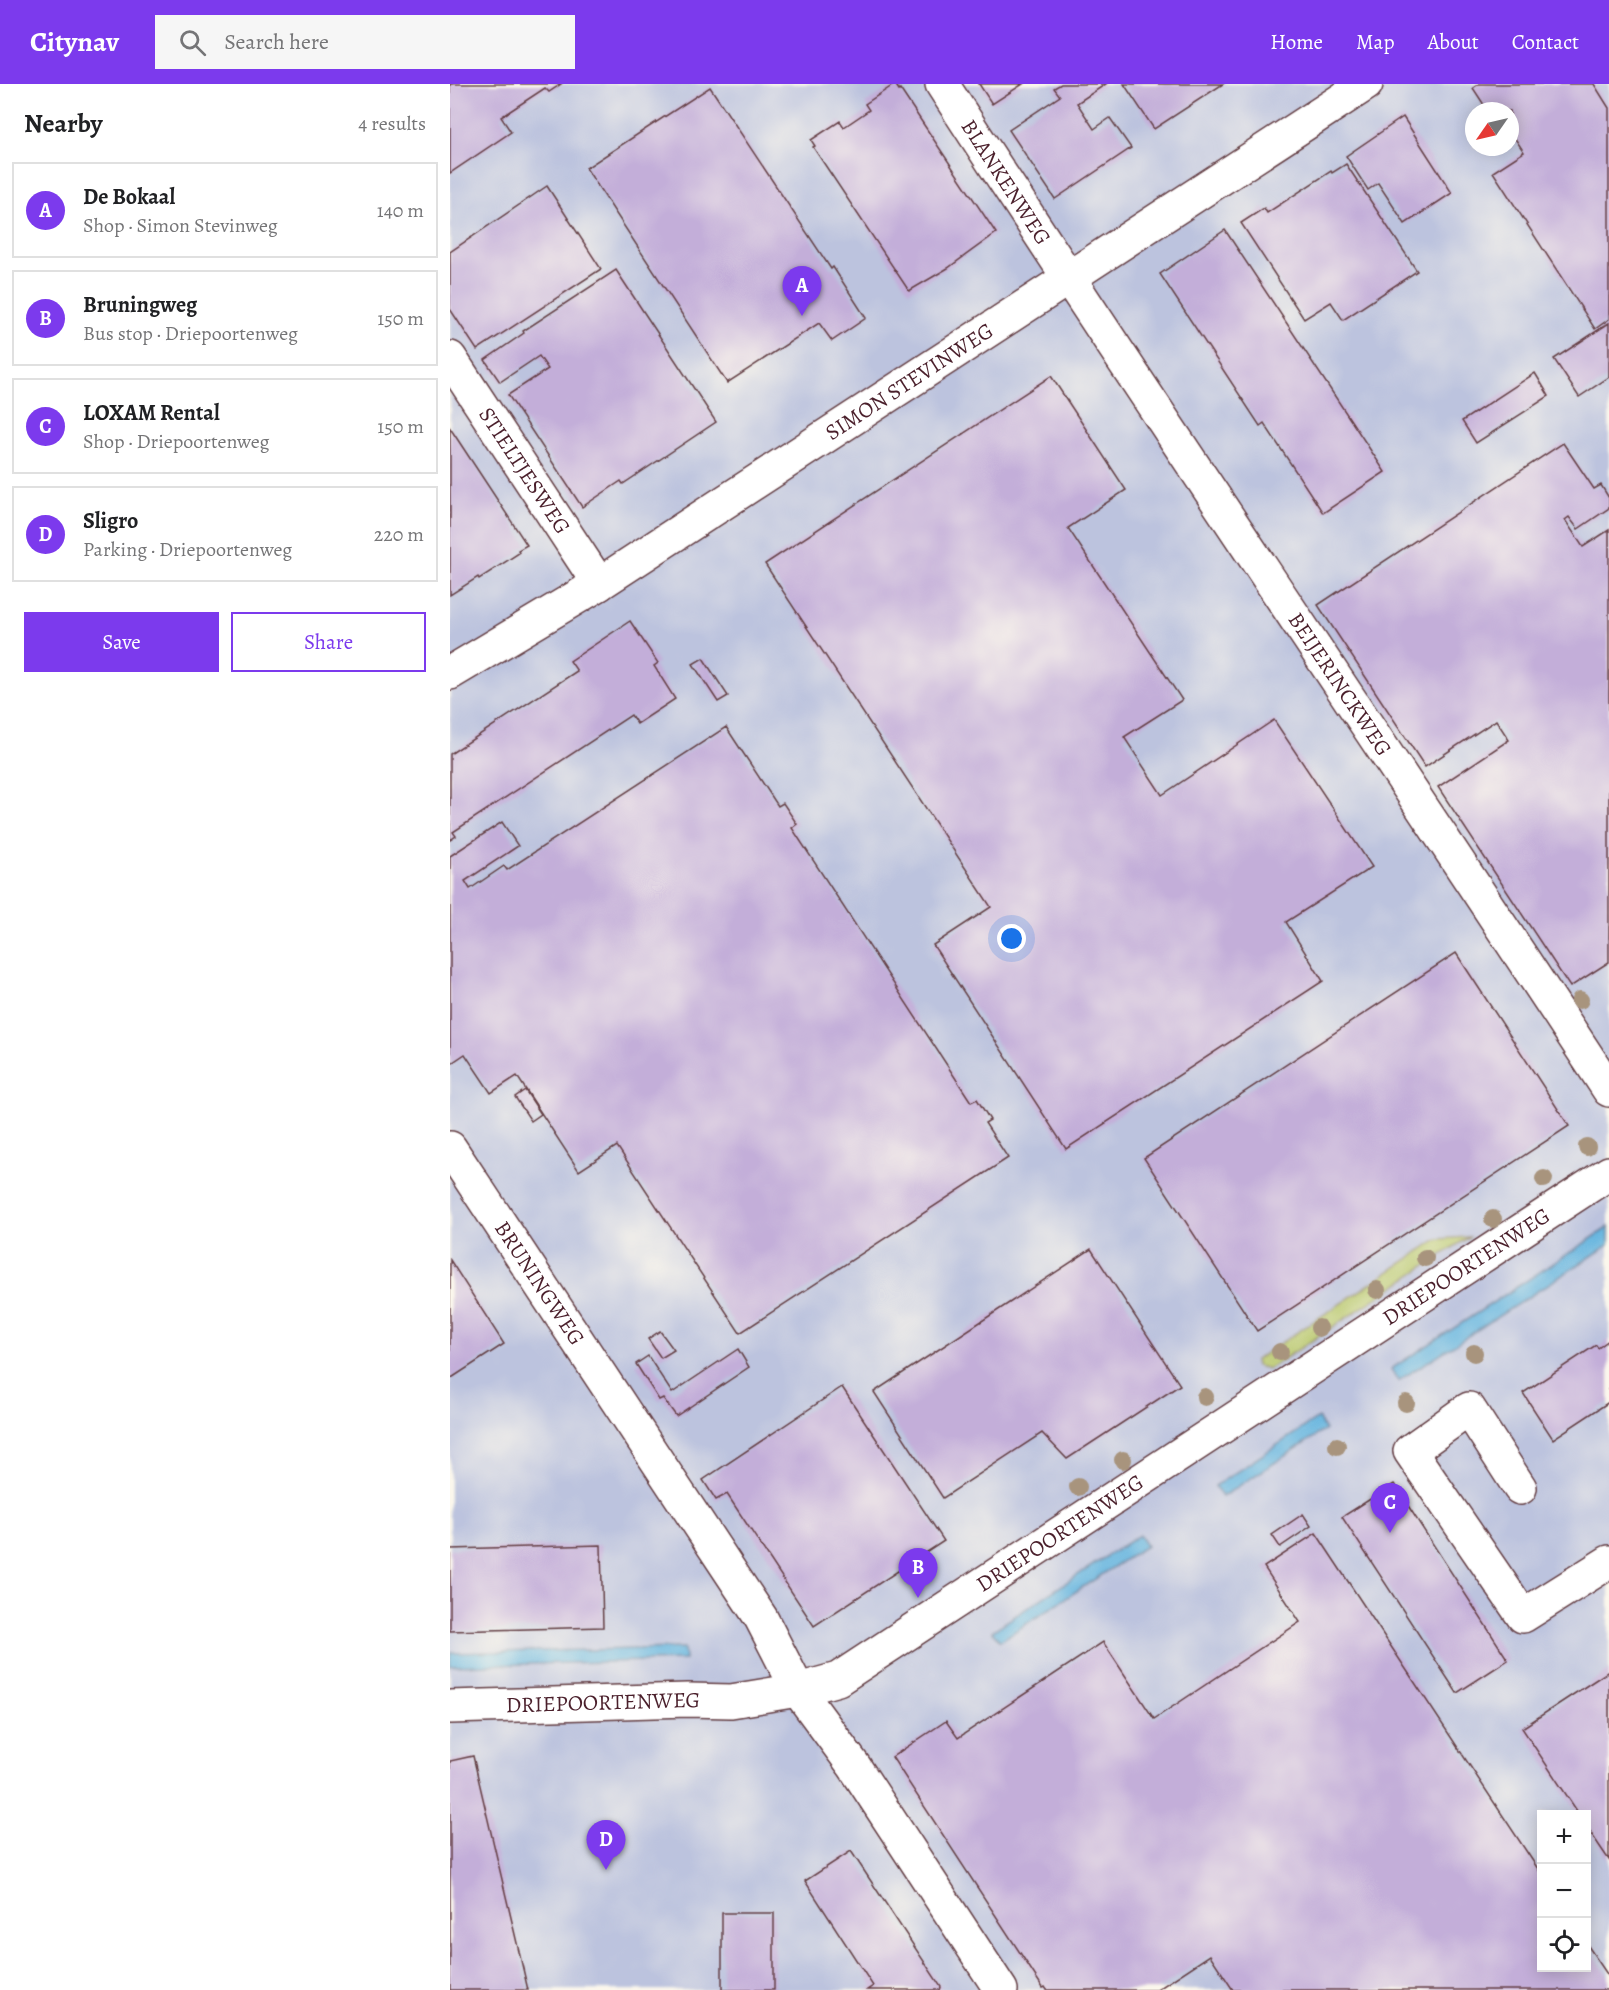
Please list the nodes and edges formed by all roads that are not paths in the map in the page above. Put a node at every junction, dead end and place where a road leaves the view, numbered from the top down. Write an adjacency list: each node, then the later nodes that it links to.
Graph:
1 (942, 84): 3 (street, BLANKENWEG)
2 (1366, 84): 3 (street, SIMON STEVINWEG)
3 (1068, 279): 5 (street, SIMON STEVINWEG); 7 (street, BEIJERINCKWEG)
4 (450, 358): 5 (street, STIELTJESWEG)
5 (599, 584): 6 (street, SIMON STEVINWEG)
6 (450, 673)
7 (1609, 1090)
8 (450, 1148): 12 (street, BRUNINGWEG)
9 (1609, 1173): 12 (street, DRIEPOORTENWEG)
10 (1520, 1488): 11 (street)
11 (1609, 1562)
12 (798, 1690): 13 (street, DRIEPOORTENWEG); 14 (street, BRUNINGWEG)
13 (450, 1707)
14 (1001, 1990)

